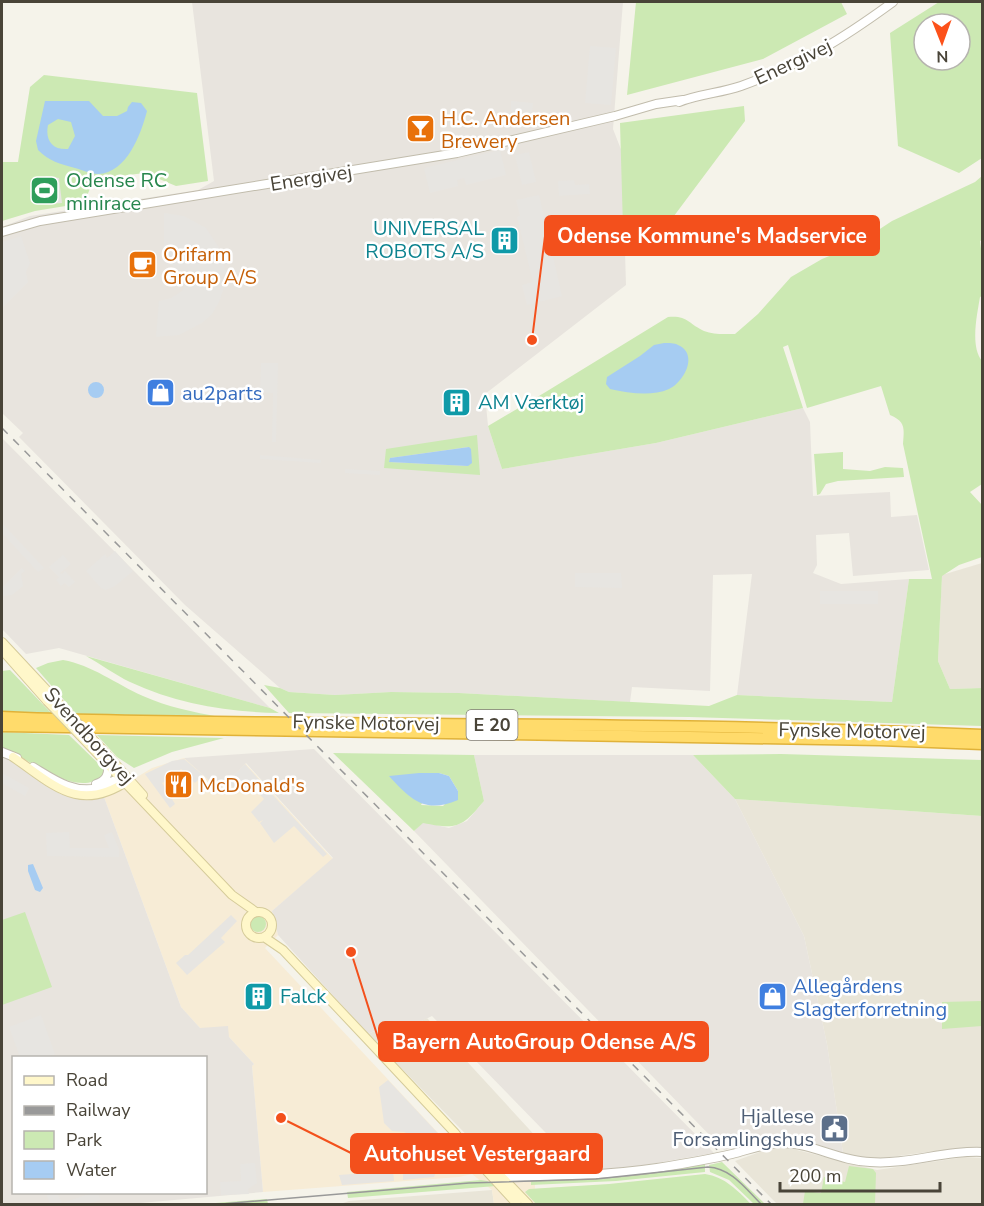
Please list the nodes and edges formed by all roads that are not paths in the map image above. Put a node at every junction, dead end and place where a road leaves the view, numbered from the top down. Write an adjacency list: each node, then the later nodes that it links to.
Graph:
1 (893, 2): 2 (street, Energivej)
2 (2, 232)
3 (2, 642): 12 (main road, Svendborgvej, bridge)
4 (2, 650): 11 (main road, Svendborgvej, bridge)
5 (2, 717): 7 (highway, Fynske Motorvej / E 20)
6 (2, 726): 8 (highway, Fynske Motorvej / E 20)
7 (982, 735)
8 (982, 744)
9 (2, 752): 10 (street)
10 (14, 757): 12 (main road); 13 (street)
11 (108, 765): 12 (main road, Svendborgvej); 13 (street)
12 (125, 780): 13 (street); 14 (main road, Svendborgvej)
13 (65, 786)
14 (232, 895): 15 (main road, Svendborgvej); 16 (main road, Svendborgvej)
15 (256, 912): 16 (main road); 17 (main road)
16 (247, 919): 17 (main road)
17 (267, 934): 18 (main road)
18 (455, 1133): 20 (main road); 21 (main road)
19 (982, 1152): 20 (street)
20 (502, 1177): 21 (street); 23 (main road)
21 (492, 1178): 22 (main road)
22 (517, 1204)
23 (528, 1204)

